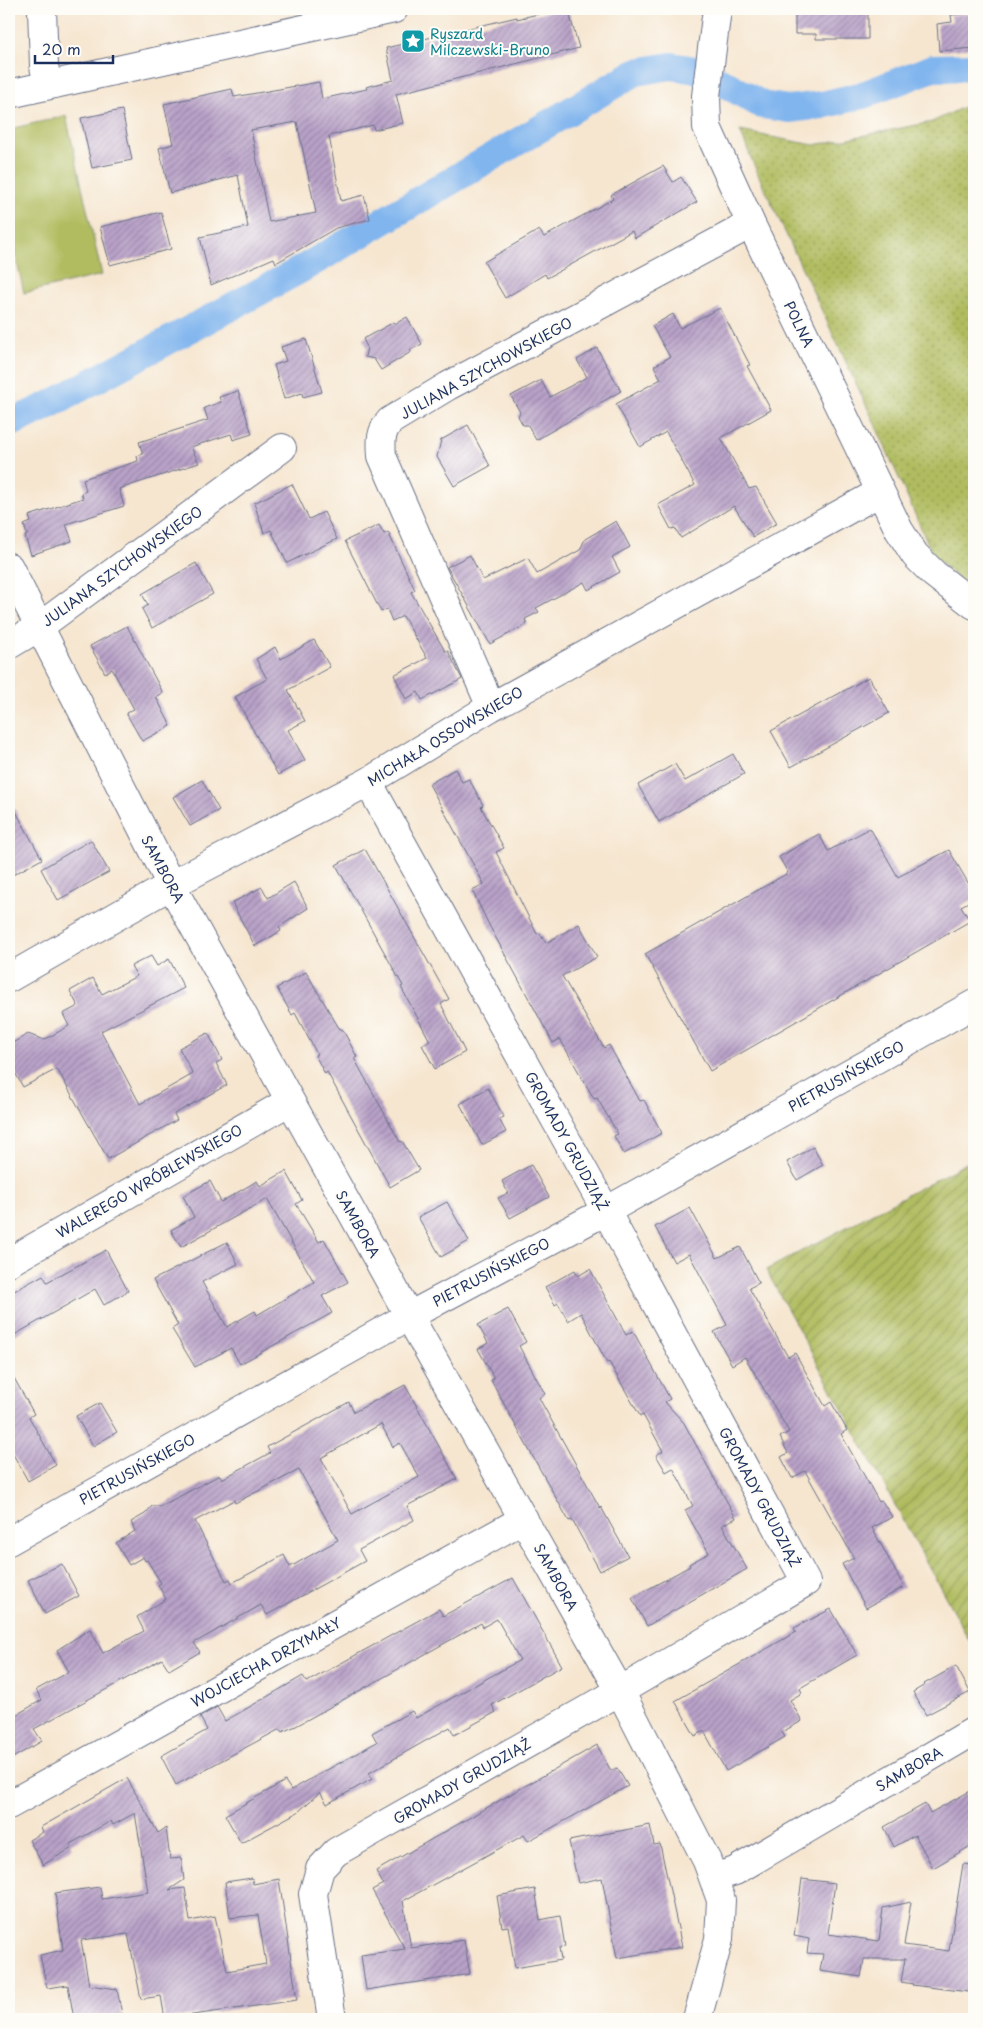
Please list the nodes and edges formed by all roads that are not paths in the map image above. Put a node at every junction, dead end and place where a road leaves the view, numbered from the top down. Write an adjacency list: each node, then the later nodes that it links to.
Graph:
1 (42, 9): 4 (street)
2 (394, 9): 4 (street)
3 (717, 9): 6 (street, POLNA)
4 (48, 85): 5 (street)
5 (9, 94)
6 (751, 224): 8 (street, POLNA); 13 (street, JULIANA SZYCHOWSKIEGO)
7 (282, 448): 11 (street, JULIANA SZYCHOWSKIEGO)
8 (880, 492): 10 (street, POLNA); 13 (street, MICHAŁA OSSOWSKIEGO)
9 (9, 567): 11 (street, SAMBORA)
10 (974, 605)
11 (39, 627): 12 (street, JULIANA SZYCHOWSKIEGO); 15 (street, SAMBORA)
12 (9, 645)
13 (491, 707): 14 (street, MICHAŁA OSSOWSKIEGO)
14 (368, 782): 15 (street, MICHAŁA OSSOWSKIEGO); 19 (street, GROMADY GRUDZIĄŻ)
15 (171, 885): 16 (street, MICHAŁA OSSOWSKIEGO); 18 (street, SAMBORA)
16 (9, 978)
17 (974, 1004): 19 (street, PIETRUSIŃSKIEGO)
18 (290, 1101): 20 (street, WALEREGO WRÓBLEWSKIEGO); 21 (street, SAMBORA)
19 (606, 1211): 21 (street, PIETRUSIŃSKIEGO); 24 (street, GROMADY GRUDZIĄŻ)
20 (9, 1262)
21 (409, 1316): 22 (street, SAMBORA); 23 (street, PIETRUSIŃSKIEGO)
22 (524, 1519): 24 (street, SAMBORA); 26 (street, WOJCIECHA DRZYMAŁY)
23 (9, 1541)
24 (620, 1691): 27 (street, SAMBORA); 28 (street, GROMADY GRUDZIĄŻ)
25 (974, 1731): 27 (street, SAMBORA)
26 (9, 1805)
27 (713, 1878): 29 (street, SAMBORA)
28 (332, 2019)
29 (697, 2019)

